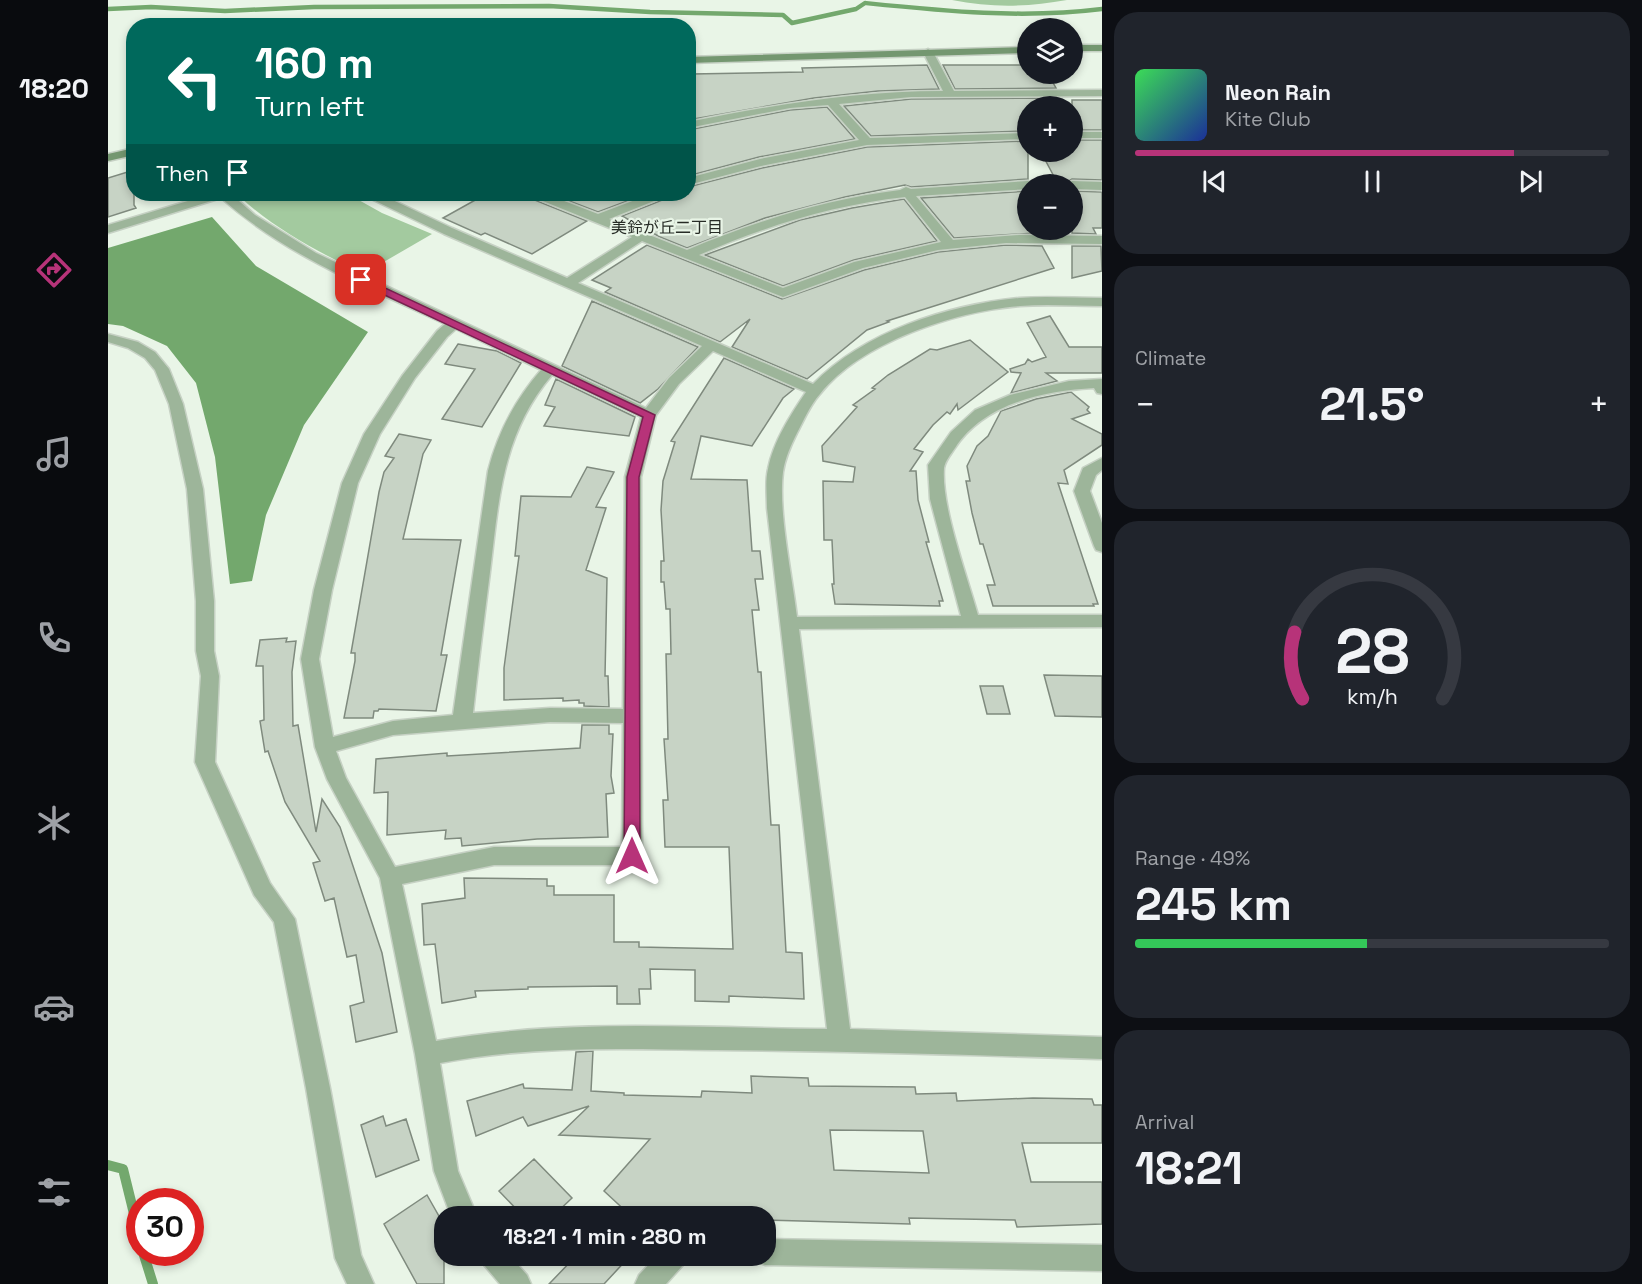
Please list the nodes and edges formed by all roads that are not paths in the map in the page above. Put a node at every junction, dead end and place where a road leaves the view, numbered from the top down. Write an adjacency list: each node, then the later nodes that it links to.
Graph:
1 (1083, 48): 2 (street)
2 (1102, 48)
3 (1017, 50): 4 (street)
4 (928, 52): 5 (street); 6 (street)
5 (696, 60)
6 (949, 92): 7 (street); 8 (street)
7 (1102, 93)
8 (830, 100): 9 (street); 13 (street)
9 (696, 123)
10 (1083, 135): 11 (street)
11 (1102, 135)
12 (1017, 136): 13 (street)
13 (867, 142): 16 (street)
14 (126, 153): 15 (street)
15 (108, 158)
16 (696, 180)
17 (1017, 185): 20 (street)
18 (1083, 185): 19 (street)
19 (1102, 186)
20 (906, 191): 30 (street); 31 (street)
21 (200, 201): 27 (street)
22 (231, 201): 34 (street)
23 (386, 201): 32 (street)
24 (555, 201): 26 (street)
25 (642, 201): 26 (street)
26 (600, 218): 28 (street)
27 (108, 229)
28 (641, 236): 31 (street); 32 (street)
29 (1102, 240): 30 (street)
30 (950, 245): 31 (street)
31 (689, 254)
32 (570, 282): 36 (street)
33 (1102, 302): 38 (street)
34 (454, 324): 37 (street); 48 (street)
35 (108, 338): 58 (street)
36 (711, 345): 38 (street); 40 (street)
37 (549, 369): 40 (street); 47 (street)
38 (815, 390): 45 (street)
39 (1102, 390): 43 (street)
40 (649, 415): 46 (street)
41 (1102, 463): 42 (street)
42 (1102, 546)
43 (971, 621): 44 (street); 45 (street)
44 (1102, 621)
45 (789, 623): 50 (street)
46 (631, 716): 47 (street); 49 (street)
47 (462, 721): 48 (street)
48 (326, 747): 49 (street)
49 (390, 877): 52 (street)
50 (840, 1040): 51 (street); 52 (street)
51 (1102, 1048)
52 (427, 1054): 53 (street)
53 (460, 1206)
54 (776, 1252): 55 (street)
55 (1102, 1258)
56 (502, 1266): 59 (street)
57 (665, 1266): 60 (street)
58 (361, 1284)
59 (518, 1284)
60 (648, 1284)

